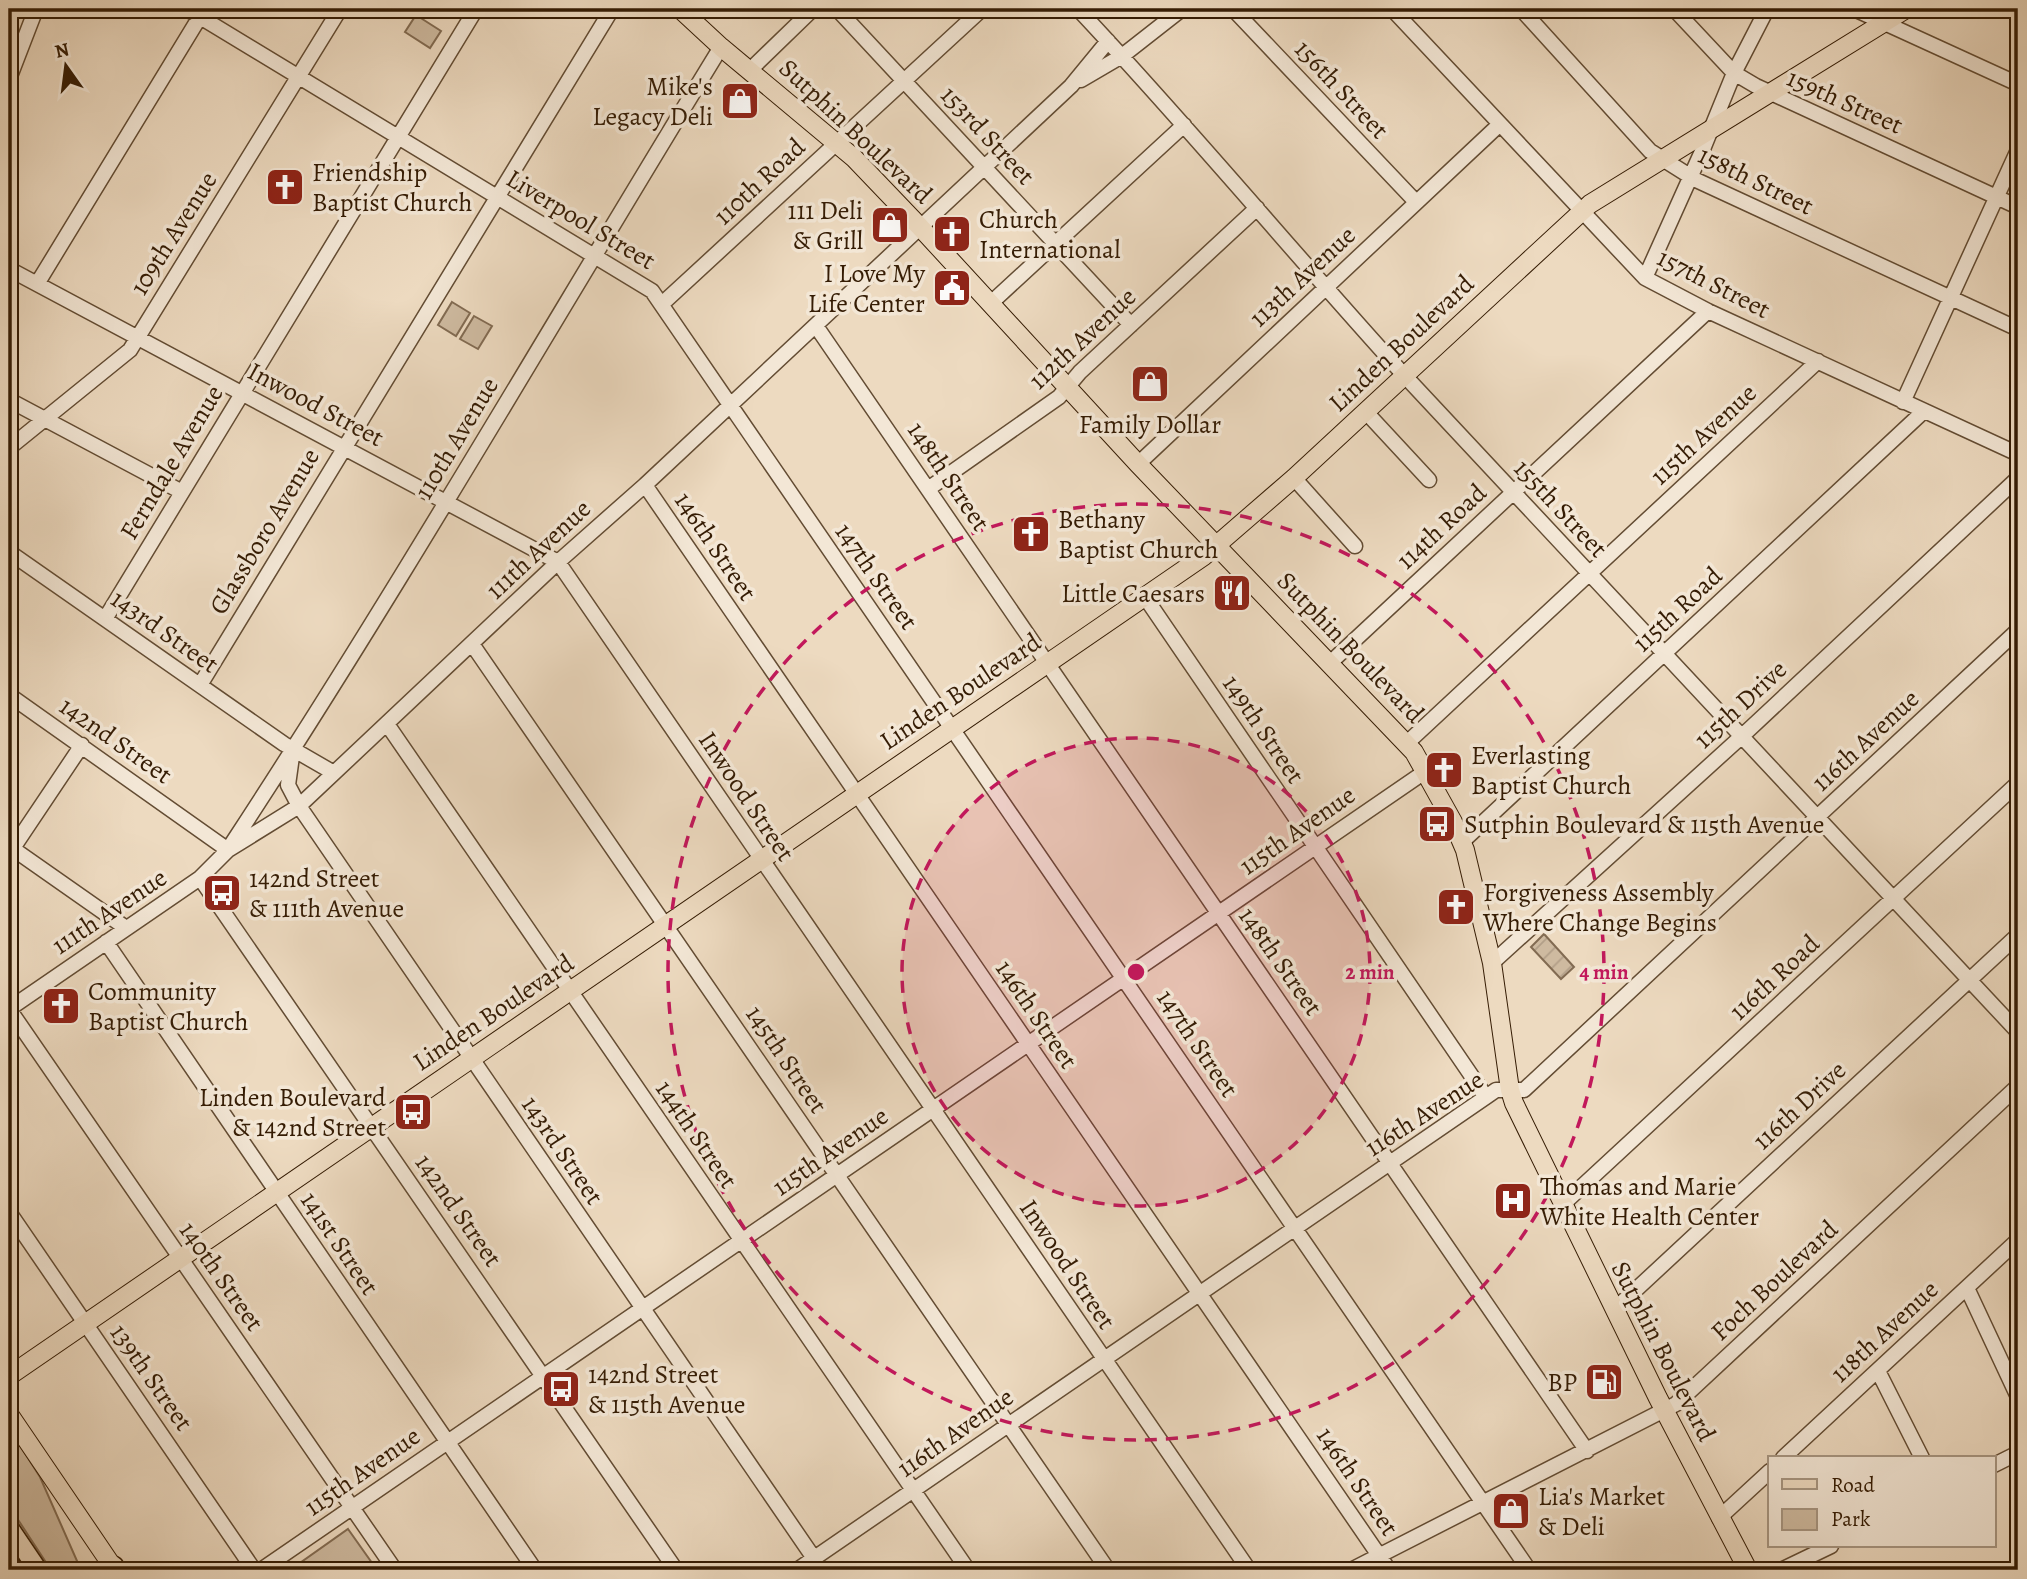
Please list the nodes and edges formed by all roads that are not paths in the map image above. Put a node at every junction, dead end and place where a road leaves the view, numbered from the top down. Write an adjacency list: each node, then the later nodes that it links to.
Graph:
1 (36, 9): 27 (street)
2 (187, 9): 19 (street, Liverpool Street)
3 (340, 9): 26 (street, 109th Avenue)
4 (476, 9): 35 (street, Ferndale Avenue)
5 (612, 9): 41 (street, Glassboro Avenue)
6 (680, 9): 22 (main road, Sutphin Boulevard)
7 (813, 9): 24 (street)
8 (837, 9): 28 (street, 153rd Street)
9 (982, 9): 28 (street, 110th Road)
10 (1078, 9): 21 (street, 155th Street)
11 (1182, 9): 23 (street, 111th Avenue)
12 (1234, 9): 43 (street, 156th Street)
13 (1392, 9): 32 (street, 157th Street)
14 (1521, 9): 38 (street, 158th Street)
15 (1674, 9): 25 (street, 159th Street)
16 (1767, 9): 25 (street)
17 (1854, 9): 20 (street)
18 (1906, 9): 20 (main road, Linden Boulevard)
19 (202, 13): 26 (street, Liverpool Street); 52 (street)
20 (1885, 23): 29 (street); 31 (main road, Linden Boulevard)
21 (1108, 41): 23 (street, 155th Street); 30 (street, 111th Avenue)
22 (721, 47): 24 (main road, Sutphin Boulevard); 49 (street, 110th Avenue)
23 (1122, 56): 30 (street, 111th Avenue); 33 (street, 155th Street)
24 (750, 70): 36 (main road, Sutphin Boulevard)
25 (1734, 73): 31 (street, 159th Street); 34 (street)
26 (298, 77): 35 (street, Liverpool Street); 61 (street, 109th Avenue)
27 (9, 79)
28 (904, 81): 36 (street, 110th Road); 39 (street, 153rd Street)
29 (2018, 84)
30 (1071, 86): 39 (street, 111th Avenue)
31 (1770, 94): 34 (main road, Linden Boulevard); 42 (street, 159th Street)
32 (1500, 124): 43 (street, 113th Avenue); 46 (street, 157th Street)
33 (1184, 125): 45 (street, 155th Street); 48 (street)
34 (1711, 131): 38 (main road, Linden Boulevard); 40 (street)
35 (398, 136): 41 (street, Liverpool Street); 65 (street, Ferndale Avenue)
36 (837, 142): 47 (main road, Sutphin Boulevard); 55 (street, 110th Road)
37 (2018, 150): 42 (street)
38 (1664, 160): 40 (street, 158th Street); 46 (main road, Linden Boulevard)
39 (984, 167): 47 (street, 111th Avenue); 48 (street, 153rd Street)
40 (1689, 177): 51 (street); 54 (street, 158th Street)
41 (496, 195): 49 (street, Liverpool Street); 72 (street, Glassboro Avenue)
42 (1997, 197): 44 (street, 159th Street); 54 (street)
43 (1416, 202): 53 (street, 113th Avenue)
44 (2018, 206)
45 (1257, 208): 53 (street, 155th Street); 59 (street, 112th Avenue)
46 (1581, 211): 51 (street, 157th Street); 63 (main road, Linden Boulevard)
47 (920, 227): 56 (main road, Sutphin Boulevard); 58 (street, 111th Avenue)
48 (1056, 244): 56 (street); 59 (street, 153rd Street)
49 (594, 258): 55 (street, Liverpool Street); 83 (street, 110th Avenue)
50 (9, 269): 52 (street, Inwood Street)
51 (1645, 278): 57 (street, 157th Street)
52 (37, 284): 61 (street, Inwood Street)
53 (1325, 288): 63 (street, 155th Street); 75 (street, 113th Avenue)
54 (1950, 298): 60 (street, 158th Street); 67 (street)
55 (663, 303): 68 (street, Liverpool Street)
56 (991, 303): 64 (main road, Sutphin Boulevard)
57 (1708, 311): 62 (street, 157th Street); 82 (street, 114th Road)
58 (816, 326): 68 (street, 111th Avenue); 80 (street, 148th Street)
59 (1131, 326): 64 (street, 112th Avenue)
60 (2018, 329)
61 (138, 338): 65 (street, Inwood Street); 71 (street, 109th Avenue)
62 (1818, 361): 67 (street, 157th Street); 88 (street, 115th Avenue)
63 (1404, 375): 69 (main road, Linden Boulevard); 82 (street, 155th Street)
64 (1067, 388): 75 (main road, Sutphin Boulevard); 80 (street, 112th Avenue)
65 (242, 393): 72 (street, Inwood Street); 81 (street, Ferndale Avenue)
66 (9, 400): 71 (street)
67 (1903, 402): 70 (street, 157th Street)
68 (730, 405): 79 (street, 111th Avenue); 99 (street, 147th Street)
69 (1366, 411): 76 (main road, Linden Boulevard); 78 (street)
70 (1924, 411): 74 (street, 157th Street); 93 (street, 115th Road)
71 (45, 419): 73 (street, 109th Avenue); 81 (street)
72 (344, 447): 83 (street, Inwood Street); 96 (street, Glassboro Avenue)
73 (9, 448)
74 (2018, 454)
75 (1138, 464): 84 (main road, Sutphin Boulevard)
76 (1294, 478): 84 (main road, Linden Boulevard); 85 (street)
77 (2018, 478): 100 (street, 115th Drive)
78 (1429, 480)
79 (645, 485): 87 (street, 111th Avenue); 107 (street, 146th Street)
80 (928, 489): 94 (street, 148th Street)
81 (181, 492): 90 (street, Ferndale Avenue)
82 (1513, 493): 88 (street, 155th Street); 95 (street, 114th Road)
83 (447, 501): 87 (street, Inwood Street); 103 (street, 110th Avenue)
84 (1217, 546): 89 (main road, Linden Boulevard); 95 (main road, Sutphin Boulevard)
85 (1355, 546)
86 (9, 552): 90 (street, 143rd Street)
87 (558, 562): 92 (street, 111th Avenue); 114 (street, Inwood Street)
88 (1589, 574): 93 (street, 155th Street); 101 (street, 115th Avenue)
89 (1145, 597): 94 (main road, Linden Boulevard); 111 (street, 149th Street)
90 (105, 619): 96 (street, 143rd Street)
91 (2018, 630): 109 (street, 116th Avenue)
92 (472, 644): 98 (street, 111th Avenue); 118 (street, 145th Street)
93 (1665, 655): 100 (street, 155th Street); 110 (street, 115th Road)
94 (1048, 663): 99 (main road, Linden Boulevard); 117 (street, 148th Street)
95 (1330, 663): 101 (main road, Sutphin Boulevard)
96 (200, 685): 103 (street, 143rd Street)
97 (9, 695): 102 (street, 142nd Street)
98 (387, 724): 105 (street, 111th Avenue); 125 (street, 144th Street)
99 (952, 729): 107 (main road, Linden Boulevard); 123 (street, 147th Street)
100 (1741, 737): 109 (street, 155th Street); 122 (street, 115th Drive)
101 (1407, 743): 104 (main road, Sutphin Boulevard)
102 (82, 745): 112 (street); 113 (street, 142nd Street)
103 (293, 749): 105 (street, 143rd Street); 108 (street, 143rd Street); 113 (street, 110th Avenue)
104 (1426, 771): 110 (main road, Sutphin Boulevard); 111 (street, 115th Avenue)
105 (334, 774): 108 (street, 111th Avenue)
106 (2018, 783): 116 (street, 116th Road)
107 (857, 794): 114 (main road, Linden Boulevard); 128 (street, 146th Street)
108 (299, 806): 113 (street, 111th Avenue); 129 (street, 143rd Street)
109 (1817, 818): 116 (street, 155th Street); 131 (street, 116th Avenue)
110 (1462, 842): 122 (main road, Sutphin Boulevard)
111 (1315, 847): 117 (street, 115th Avenue); 132 (street, 149th Street)
112 (10, 850): 119 (street)
113 (228, 850): 115 (street, 111th Avenue)
114 (761, 860): 118 (main road, Linden Boulevard); 133 (street, Inwood Street)
115 (200, 878): 119 (street, 111th Avenue); 134 (street, 142nd Street)
116 (1893, 900): 124 (street, 155th Street); 138 (street, 116th Road)
117 (1219, 913): 123 (street, 115th Avenue); 135 (street, 148th Street)
118 (666, 925): 125 (main road, Linden Boulevard); 136 (street, 145th Street)
119 (126, 928): 121 (street, 111th Avenue)
120 (2018, 935): 124 (street, 116th Drive)
121 (106, 942): 126 (street, 111th Avenue); 137 (street, 141st Street)
122 (1492, 963): 131 (main road, Sutphin Boulevard)
123 (1124, 978): 128 (street, 115th Avenue); 140 (street, 147th Street)
124 (1969, 981): 127 (street, 155th Street); 147 (street, 116th Drive)
125 (570, 991): 129 (main road, Linden Boulevard); 142 (street, 144th Street)
126 (9, 1009): 143 (street, 140th Street)
127 (2018, 1032)
128 (1028, 1044): 133 (street, 115th Avenue); 145 (street, 146th Street)
129 (471, 1059): 134 (main road, Linden Boulevard); 146 (street, 143rd Street)
130 (2018, 1086): 154 (street, Foch Boulevard)
131 (1510, 1090): 132 (street, 116th Avenue); 138 (main road, Sutphin Boulevard)
132 (1486, 1097): 135 (street, 116th Avenue)
133 (932, 1110): 136 (street, 115th Avenue); 149 (street, Inwood Street)
134 (372, 1127): 137 (main road, Linden Boulevard); 152 (street, 142nd Street)
135 (1391, 1163): 140 (street, 116th Avenue); 158 (street, 148th Street)
136 (837, 1176): 142 (street, 115th Avenue); 156 (street, 145th Street)
137 (276, 1193): 143 (main road, Linden Boulevard); 157 (street, 141st Street)
138 (1562, 1205): 147 (main road, Sutphin Boulevard)
139 (9, 1212): 148 (street, 139th Street)
140 (1295, 1228): 145 (street, 116th Avenue); 165 (street, 147th Street)
141 (2018, 1240): 144 (street, 118th Avenue)
142 (741, 1242): 146 (street, 115th Avenue); 164 (street, 144th Street)
143 (181, 1258): 148 (main road, Linden Boulevard); 166 (street, 140th Street)
144 (1967, 1288): 150 (street, 118th Avenue); 153 (street)
145 (1199, 1294): 149 (street, 116th Avenue); 170 (street, 146th Street)
146 (642, 1309): 152 (street, 115th Avenue); 171 (street, 143rd Street)
147 (1614, 1310): 154 (main road, Sutphin Boulevard)
148 (85, 1324): 151 (main road, Linden Boulevard); 174 (street, 139th Street)
149 (1103, 1359): 156 (street, 116th Avenue); 182 (street, Inwood Street)
150 (1878, 1371): 160 (street, 118th Avenue); 161 (street)
151 (9, 1376)
152 (543, 1377): 157 (street, 115th Avenue); 178 (street, 142nd Street)
153 (2018, 1397)
154 (1664, 1410): 158 (street, Foch Boulevard); 167 (main road, Sutphin Boulevard)
155 (9, 1414): 172 (main road)
156 (1008, 1425): 164 (street, 116th Avenue); 181 (street, 145th Street)
157 (447, 1442): 166 (street, 115th Avenue); 177 (street, 141st Street)
158 (1587, 1451): 165 (street, Foch Boulevard)
159 (2018, 1453): 162 (street)
160 (1785, 1456)
161 (1921, 1456)
162 (1996, 1464)
163 (1768, 1473): 167 (street)
164 (914, 1490): 171 (street, 116th Avenue); 180 (street, 144th Street)
165 (1483, 1503): 170 (street, Foch Boulevard); 185 (street, 147th Street)
166 (352, 1508): 175 (street, 115th Avenue); 176 (street, 140th Street)
167 (1719, 1518): 186 (main road, Sutphin Boulevard)
168 (9, 1530): 173 (highway)
169 (1827, 1548): 187 (street)
170 (1379, 1556): 183 (street, Foch Boulevard); 184 (street, 146th Street)
171 (818, 1564): 179 (street, 116th Avenue)
172 (114, 1569)
173 (36, 1570)
174 (254, 1570)
175 (261, 1570)
176 (395, 1570)
177 (535, 1570)
178 (676, 1570)
179 (797, 1570)
180 (968, 1570)
181 (1108, 1570)
182 (1249, 1570)
183 (1351, 1570)
184 (1389, 1570)
185 (1529, 1570)
186 (1748, 1570)
187 (1781, 1570)

